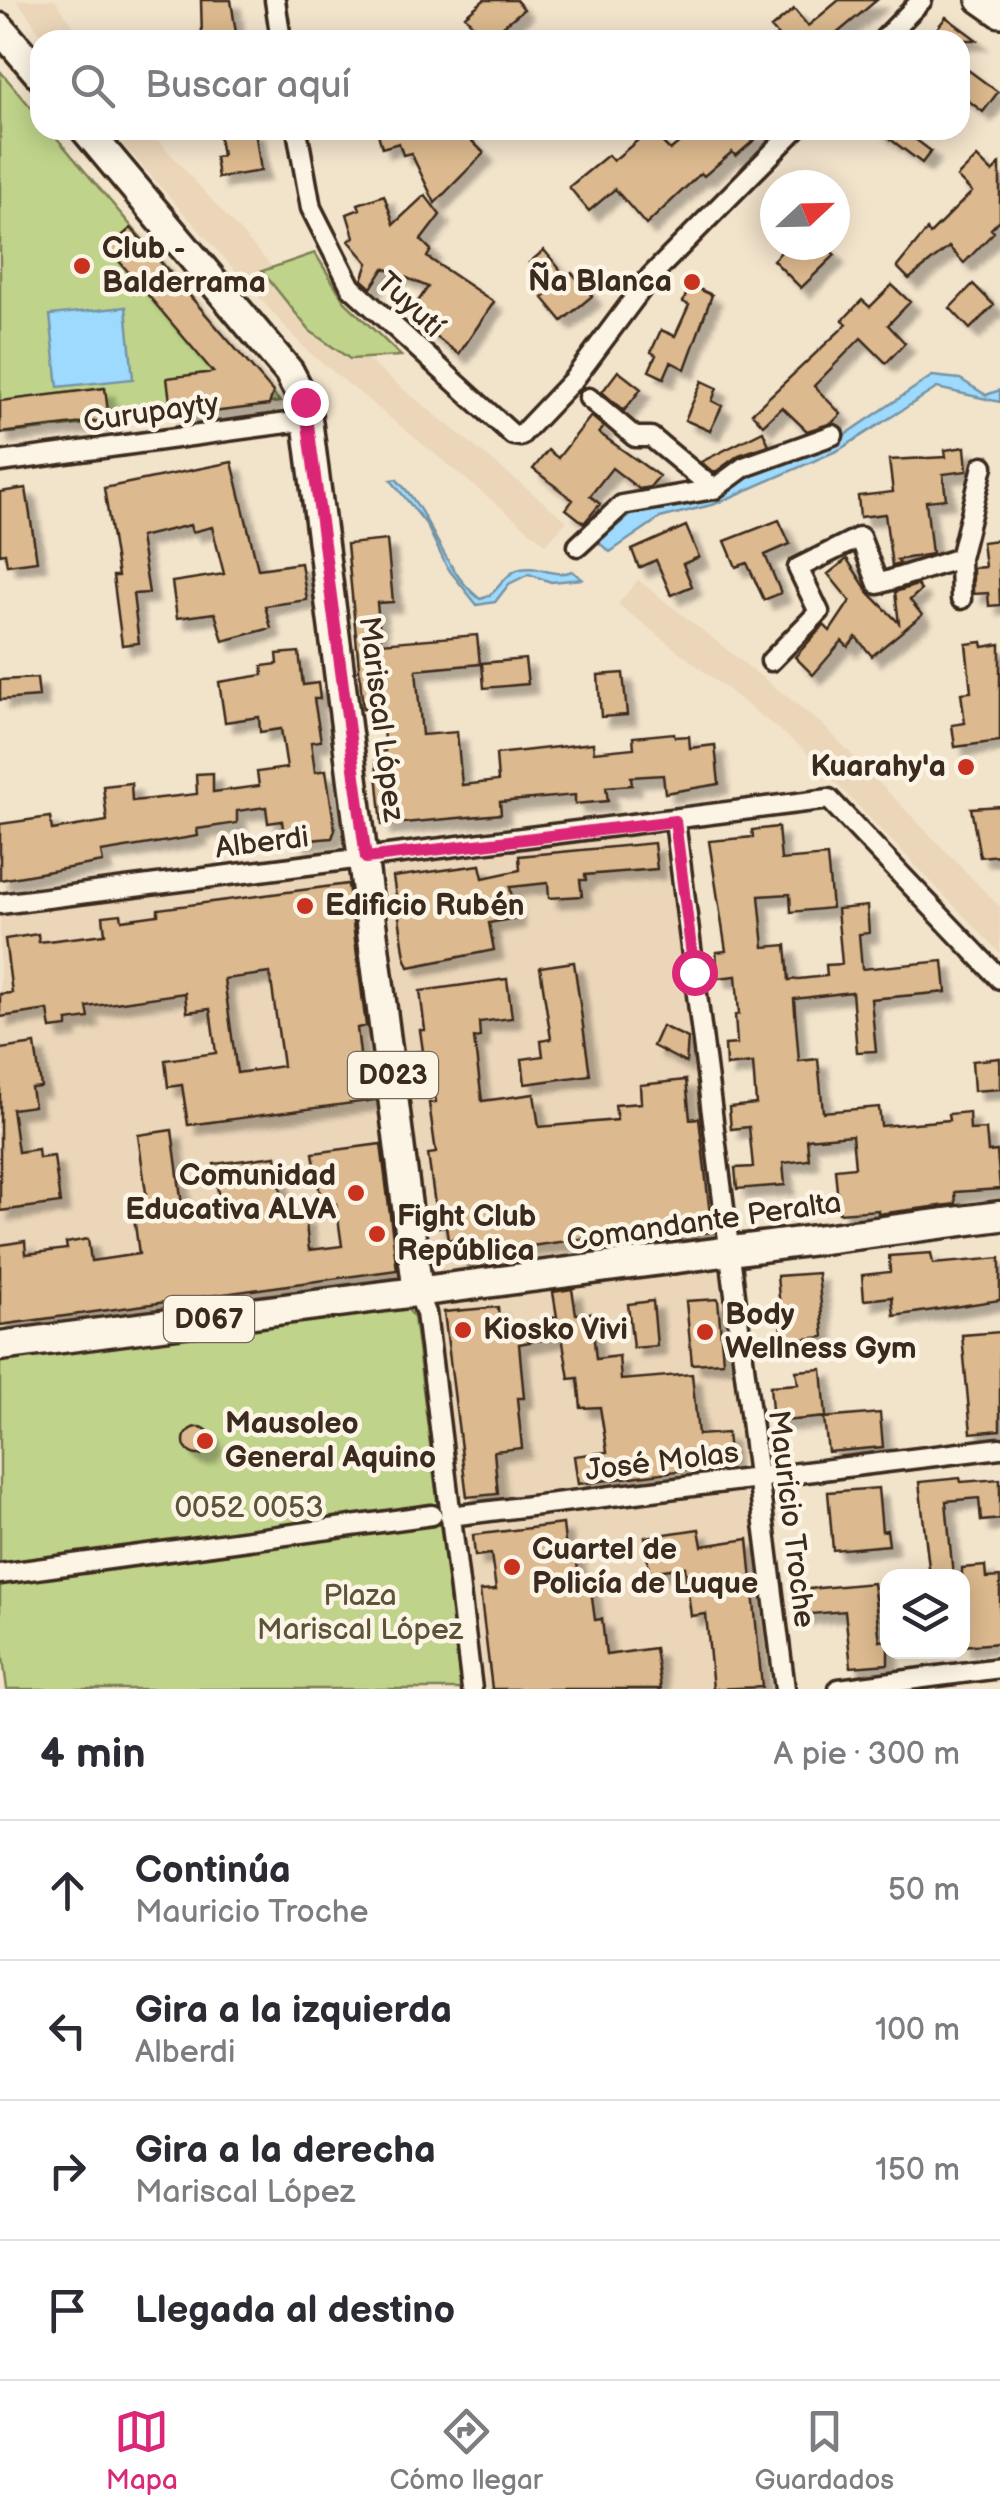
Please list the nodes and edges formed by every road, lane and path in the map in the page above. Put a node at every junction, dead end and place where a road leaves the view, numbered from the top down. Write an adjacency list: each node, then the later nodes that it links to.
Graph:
1 (275, 0): 6 (street)
2 (922, 0): 7 (street)
3 (980, 0): 4 (street)
4 (1000, 14)
5 (0, 28): 8 (main road)
6 (280, 30)
7 (893, 30)
8 (30, 63)
9 (94, 140): 13 (main road, Mariscal López / D023)
10 (299, 140): 11 (street, Tuyutí)
11 (785, 140)
12 (589, 398): 17 (street)
13 (309, 420): 15 (street, Curupayty); 25 (main road, Mariscal López / D023)
14 (833, 436): 17 (street)
15 (0, 462)
16 (983, 466): 21 (street)
17 (714, 489): 20 (street)
18 (866, 518): 19 (street)
19 (860, 537): 21 (street); 23 (street)
20 (578, 546)
21 (960, 558): 22 (street)
22 (961, 599)
23 (771, 661)
24 (675, 821): 25 (street, Alberdi); 27 (street, Alberdi); 29 (street, Mauricio Troche)
25 (366, 858): 26 (street, Alberdi); 30 (main road, Mariscal López / D023)
26 (0, 904)
27 (1000, 979)
28 (1000, 1216): 29 (main road, Comandante Peralta)
29 (730, 1252): 30 (main road, Comandante Peralta); 33 (street, Mauricio Troche)
30 (418, 1293): 31 (main road, Comandante Peralta / D067); 34 (street, Mariscal López / D023)
31 (0, 1346)
32 (1000, 1448): 33 (street, José Molas)
33 (758, 1478): 34 (street, José Molas); 38 (street, Mauricio Troche)
34 (441, 1515): 35 (street, José Molas); 37 (street, Mariscal López / D023)
35 (0, 1574)
36 (1000, 1668): 39 (street)
37 (472, 1689)
38 (785, 1689)
39 (839, 1689)

